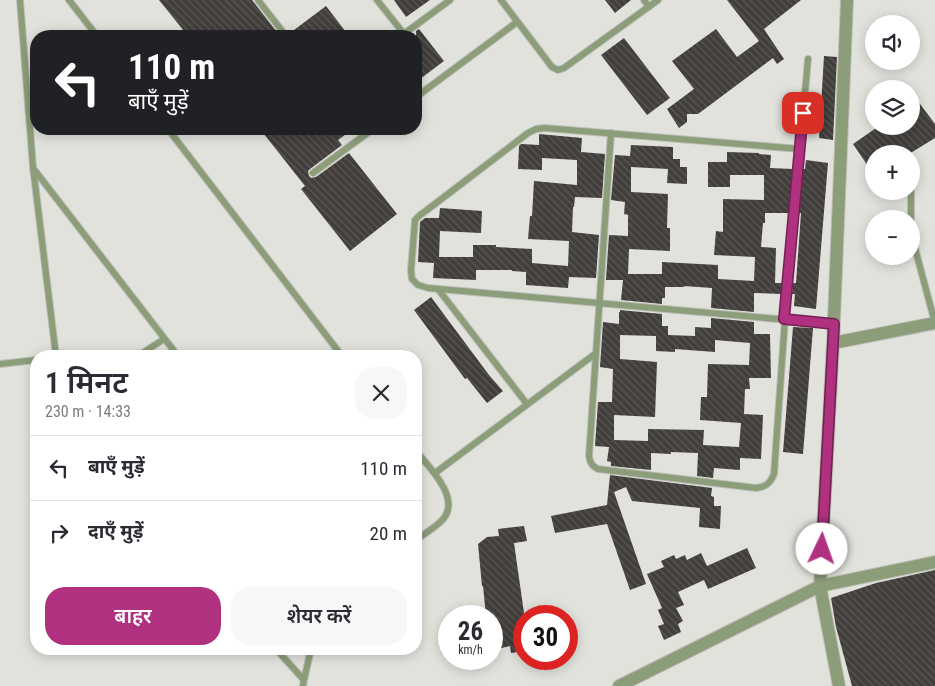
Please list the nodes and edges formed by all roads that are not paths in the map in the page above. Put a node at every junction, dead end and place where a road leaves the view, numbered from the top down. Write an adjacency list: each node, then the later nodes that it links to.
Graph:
1 (20, 0): 22 (lane)
2 (69, 0): 12 (lane)
3 (258, 0): 13 (lane)
4 (377, 0): 14 (lane)
5 (450, 0): 15 (lane)
6 (501, 0): 11 (lane)
7 (644, 0): 10 (lane)
8 (658, 0): 10 (lane)
9 (847, 0): 29 (street)
10 (649, 7): 11 (lane)
11 (518, 22): 17 (lane)
12 (92, 30)
13 (281, 30)
14 (398, 30)
15 (409, 30)
16 (808, 59): 21 (lane)
17 (422, 93)
18 (611, 133): 21 (lane); 25 (lane); 26 (lane)
19 (173, 135): 35 (lane)
20 (365, 135): 23 (lane)
21 (800, 149): 27 (lane)
22 (32, 167): 30 (lane); 32 (lane)
23 (313, 172)
24 (919, 265): 28 (lane)
25 (438, 288): 26 (lane); 39 (lane)
26 (599, 302): 27 (lane); 36 (lane)
27 (784, 319): 29 (lane); 36 (lane)
28 (935, 323): 31 (street)
29 (834, 324): 31 (street)
30 (164, 339): 33 (lane); 34 (lane)
31 (833, 343): 44 (street)
32 (55, 350)
33 (147, 350)
34 (173, 350)
35 (337, 350)
36 (596, 354): 39 (lane)
37 (30, 361): 38 (lane)
38 (0, 364)
39 (527, 404): 41 (lane)
40 (422, 458): 41 (lane)
41 (435, 473): 42 (lane)
42 (422, 535)
43 (935, 562): 44 (street)
44 (820, 586): 48 (street); 49 (street)
45 (281, 655): 47 (lane)
46 (311, 655): 47 (lane)
47 (304, 683)
48 (619, 686)
49 (839, 686)

